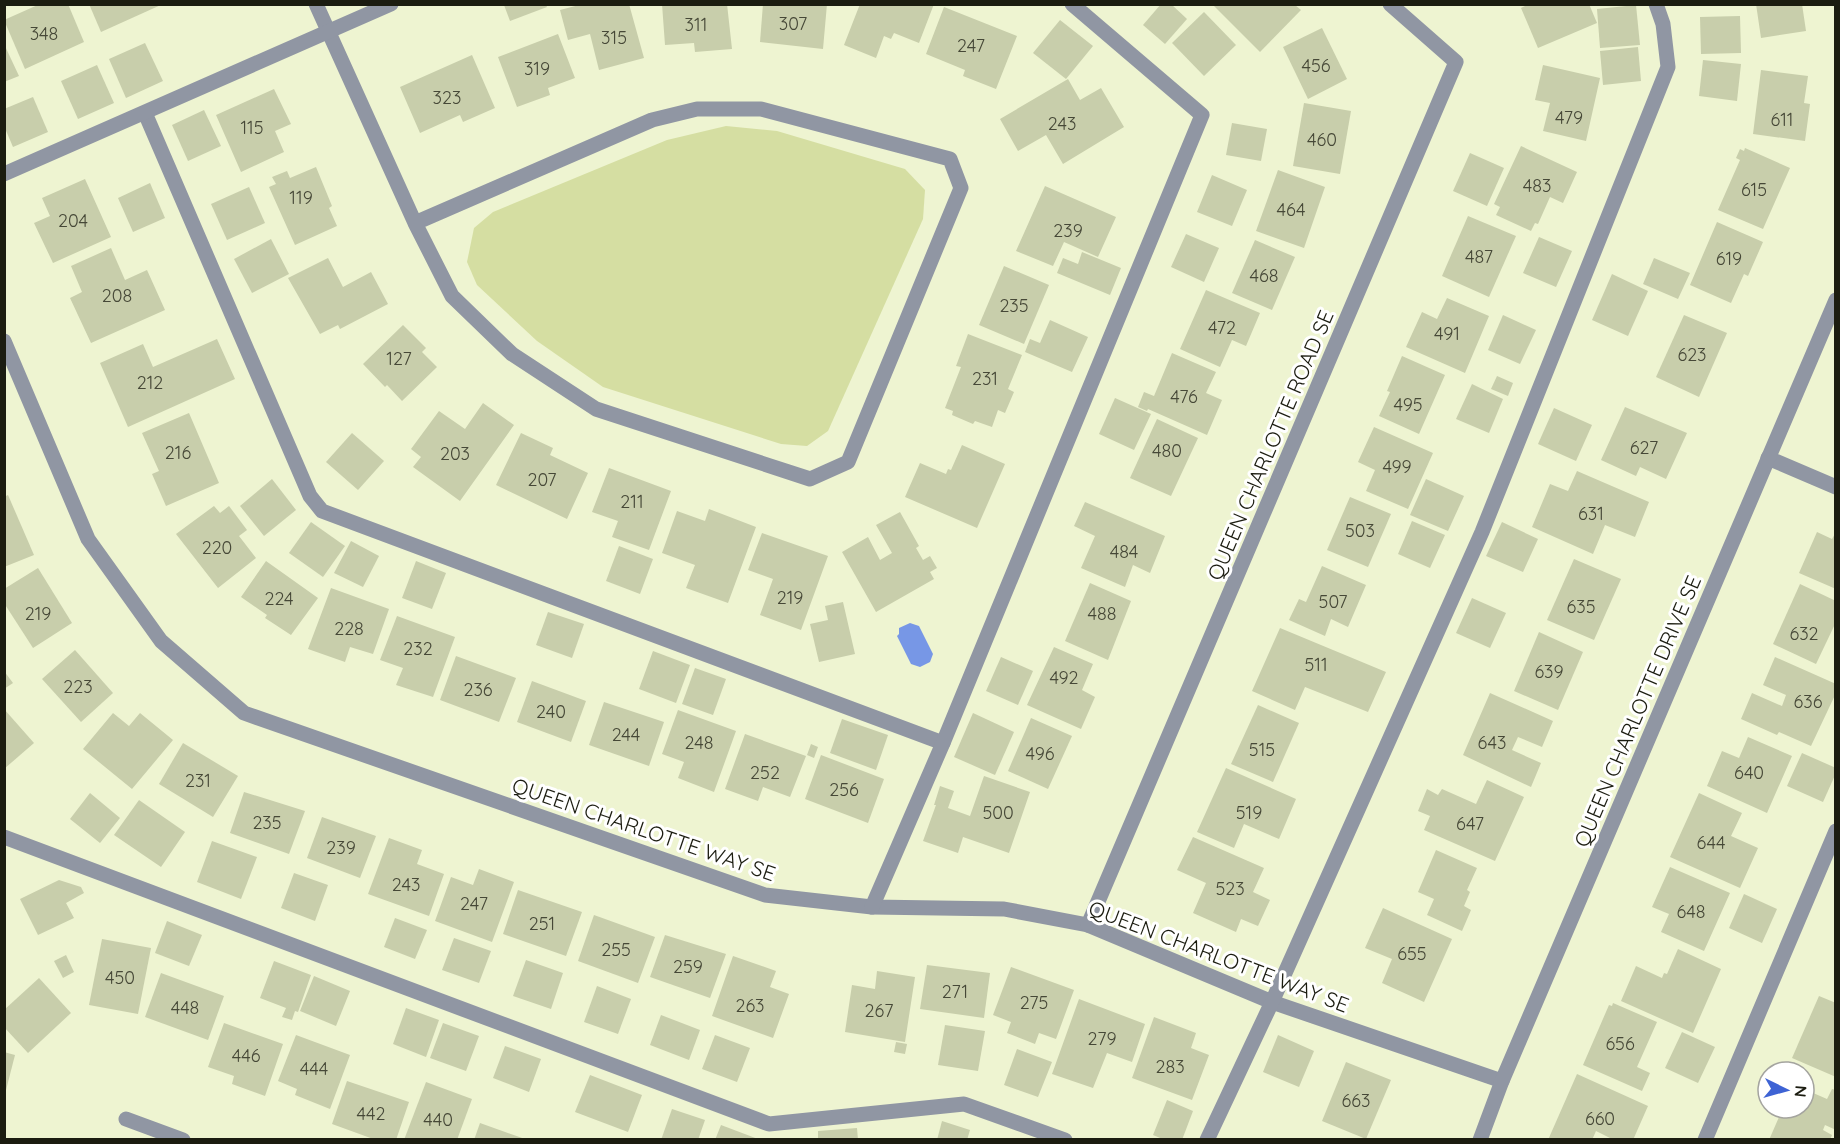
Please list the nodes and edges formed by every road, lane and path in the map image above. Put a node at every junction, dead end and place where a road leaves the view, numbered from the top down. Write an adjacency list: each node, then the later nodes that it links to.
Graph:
1 (316, 4): 6 (street)
2 (391, 4): 6 (street)
3 (1072, 4): 14 (street)
4 (1390, 4): 18 (street, QUEEN CHARLOTTE ROAD SE)
5 (1656, 4): 19 (street)
6 (328, 33): 7 (street); 9 (street)
7 (145, 113): 8 (street); 14 (street)
8 (4, 174)
9 (415, 223): 9 (street)
10 (1836, 300): 12 (street, QUEEN CHARLOTTE DRIVE SE)
11 (4, 341): 17 (street, QUEEN CHARLOTTE WAY SE)
12 (1768, 458): 13 (street); 20 (street, QUEEN CHARLOTTE DRIVE SE)
13 (1836, 487)
14 (943, 743): 17 (street)
15 (1836, 831): 26 (street)
16 (4, 837): 23 (street)
17 (872, 907): 18 (street, QUEEN CHARLOTTE WAY SE)
18 (1088, 925): 19 (street, QUEEN CHARLOTTE WAY SE)
19 (1272, 1002): 20 (street, QUEEN CHARLOTTE WAY SE); 24 (street)
20 (1502, 1081): 25 (street, QUEEN CHARLOTTE DRIVE SE)
21 (126, 1119): 22 (street)
22 (183, 1140)
23 (1065, 1140)
24 (1207, 1140)
25 (1479, 1140)
26 (1705, 1140)

